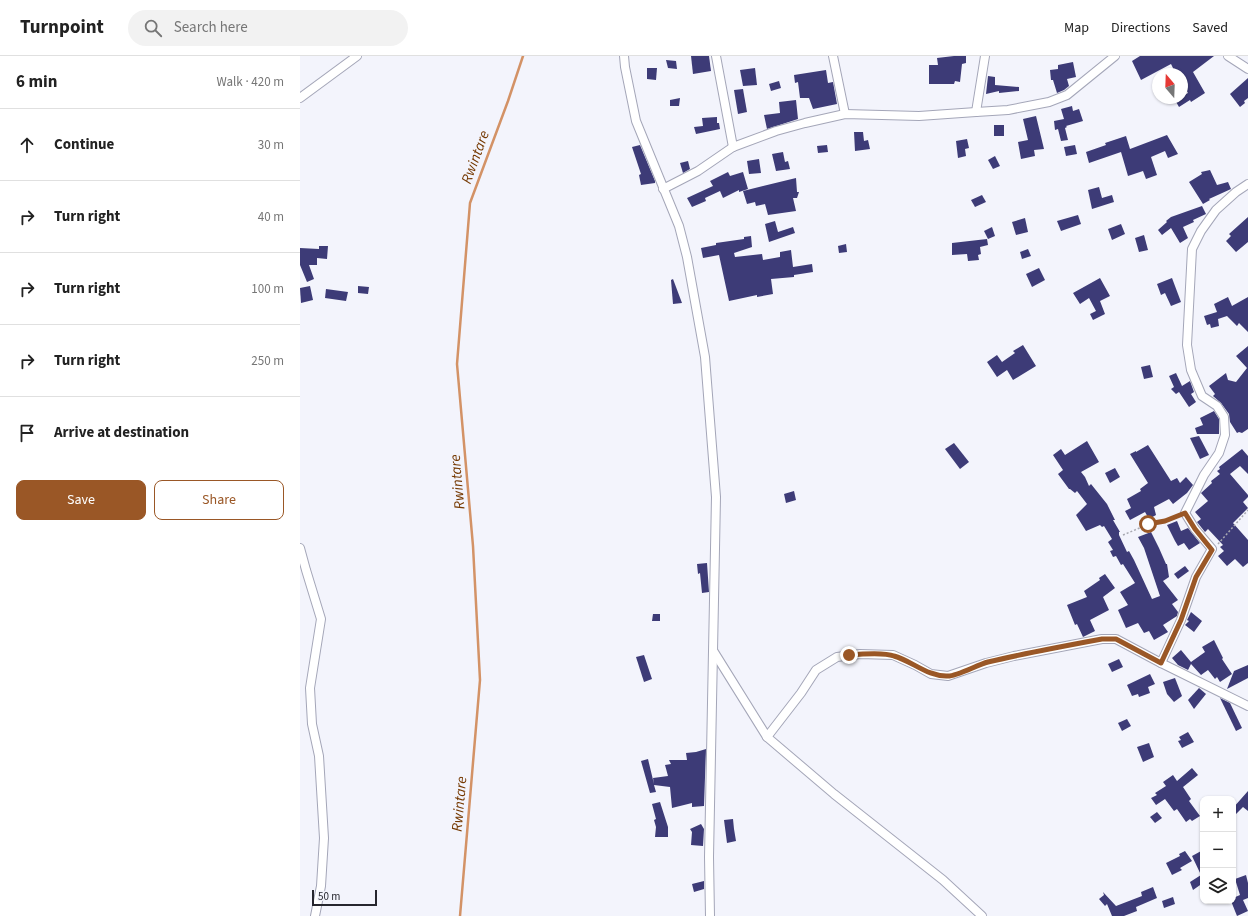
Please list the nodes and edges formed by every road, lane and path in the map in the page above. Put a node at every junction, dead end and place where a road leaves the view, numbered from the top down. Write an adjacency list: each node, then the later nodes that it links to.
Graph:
1 (357, 56): 9 (street)
2 (624, 56): 14 (street)
3 (716, 56): 12 (street)
4 (833, 56): 11 (street)
5 (985, 56): 10 (street)
6 (1115, 56): 10 (street)
7 (1228, 56): 8 (street)
8 (1248, 69)
9 (300, 98)
10 (976, 112): 11 (street)
11 (845, 114): 12 (street)
12 (733, 147): 14 (street)
13 (1248, 184): 16 (street)
14 (663, 189): 20 (street)
15 (1248, 510): 19 (path)
16 (1185, 513): 17 (path); 19 (street)
17 (1123, 535)
18 (300, 548): 24 (street)
19 (1212, 550): 21 (street)
20 (714, 652): 23 (street); 25 (street)
21 (1161, 663): 22 (street); 23 (street)
22 (1248, 706)
23 (767, 737): 26 (street)
24 (315, 916)
25 (710, 916)
26 (982, 916)

